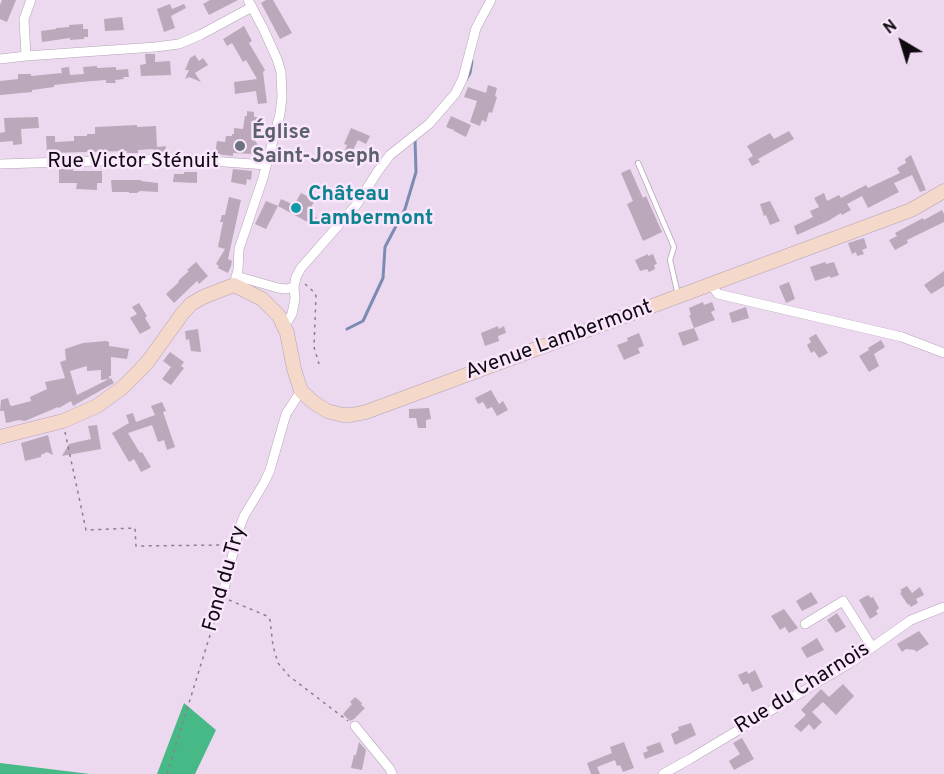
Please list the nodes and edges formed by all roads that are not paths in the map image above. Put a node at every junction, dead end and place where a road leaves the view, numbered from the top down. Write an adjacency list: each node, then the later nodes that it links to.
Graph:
1 (31, 0): 4 (street)
2 (491, 0): 11 (street)
3 (250, 4): 4 (street); 8 (street)
4 (26, 56): 5 (street)
5 (0, 59)
6 (638, 162): 13 (lane)
7 (0, 164): 8 (street, Rue Victor Sténuit)
8 (266, 165): 10 (street)
9 (944, 191): 12 (street, Avenue Lambermont)
10 (235, 280): 11 (street); 14 (street); 17 (street)
11 (295, 284): 14 (street)
12 (712, 284): 13 (street, Avenue Lambermont); 15 (street)
13 (678, 296): 16 (street, Avenue Lambermont)
14 (284, 324): 16 (street)
15 (944, 353)
16 (301, 391): 18 (street, Fond du Try)
17 (0, 437)
18 (222, 597)
19 (944, 607): 21 (street, Rue du Charnois)
20 (805, 624): 21 (street)
21 (872, 647): 24 (street, Rue du Charnois)
22 (355, 726): 23 (street)
23 (392, 774)
24 (663, 774)

